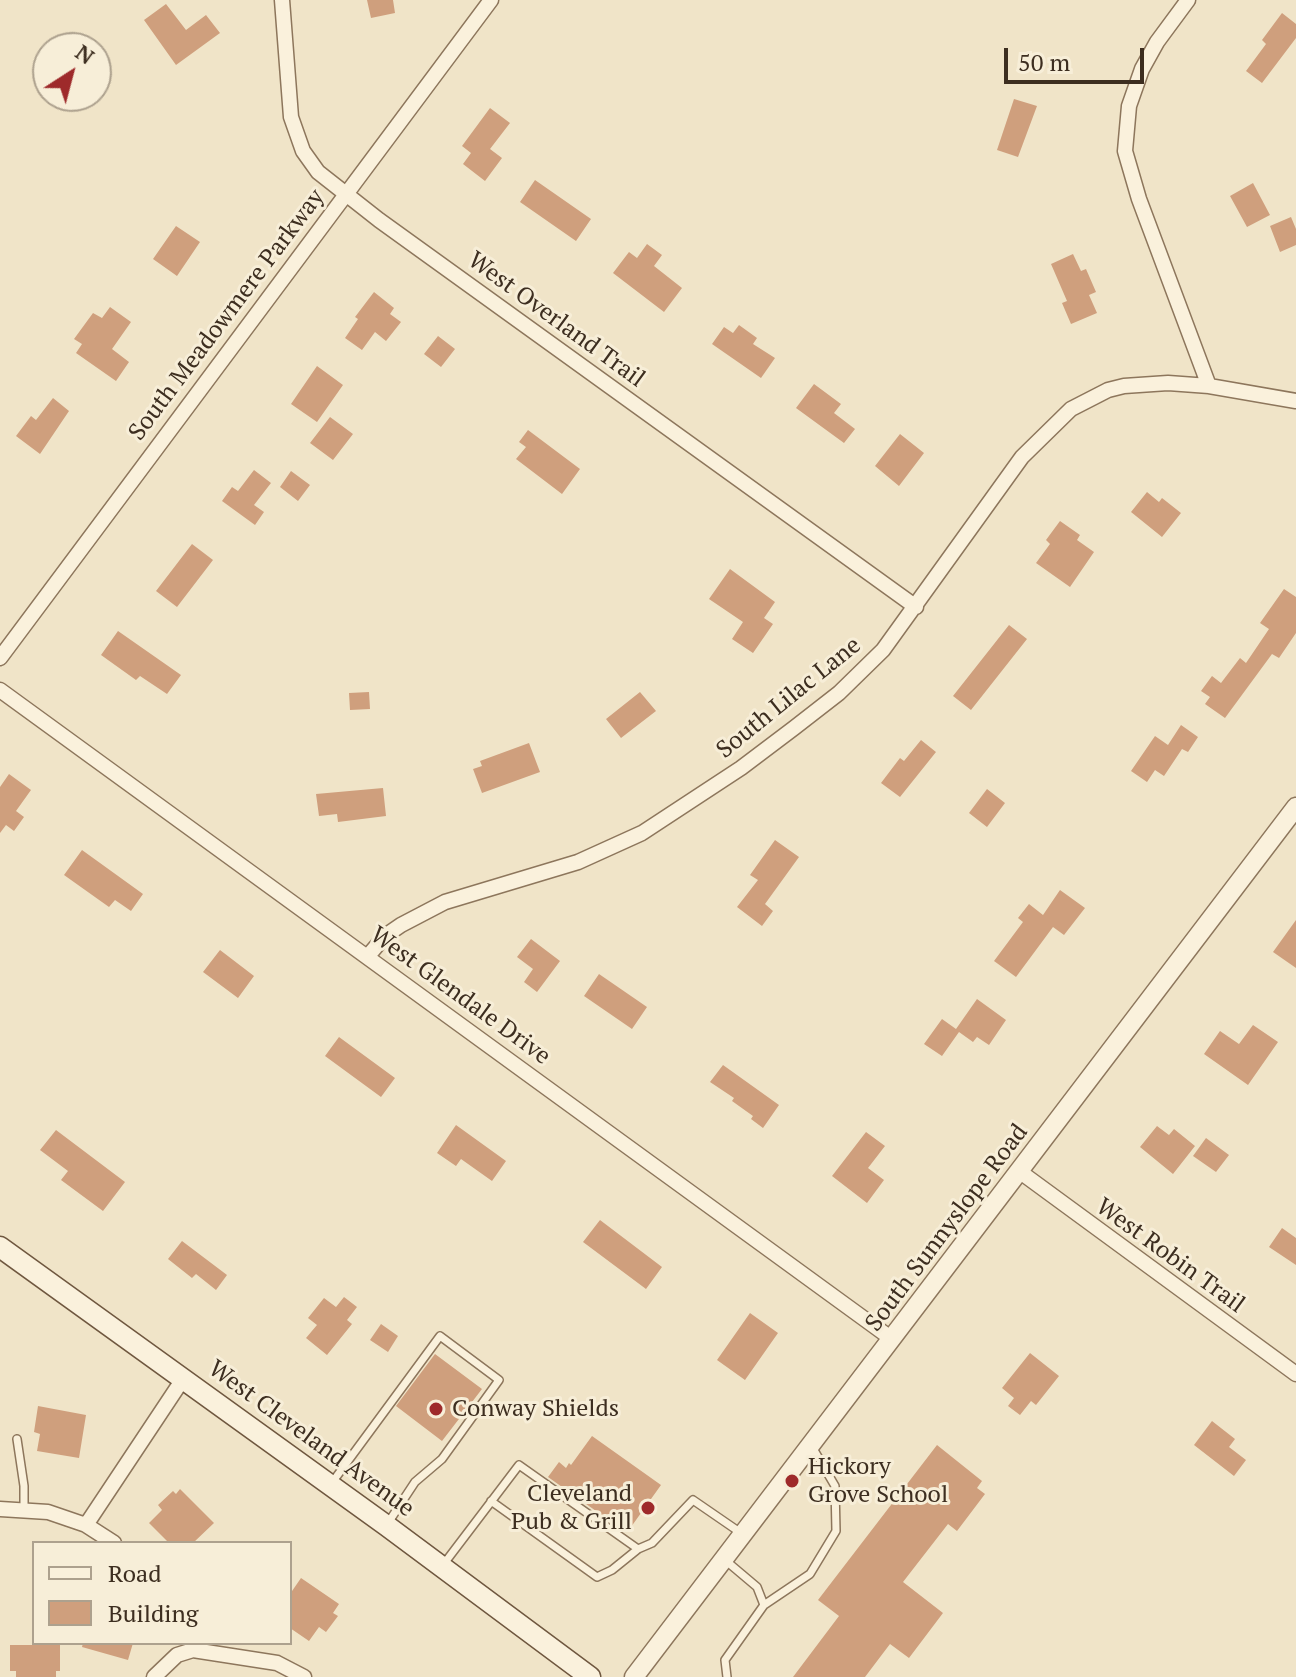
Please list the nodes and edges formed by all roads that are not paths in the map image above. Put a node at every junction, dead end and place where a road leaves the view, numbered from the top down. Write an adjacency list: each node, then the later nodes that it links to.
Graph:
1 (282, 0): 4 (street, West Overland Trail)
2 (491, 0): 4 (street, South Meadowmere Parkway)
3 (1188, 0): 5 (street)
4 (345, 193): 7 (street, West Overland Trail); 8 (street, South Meadowmere Parkway)
5 (1209, 386): 6 (street, South Lilac Lane); 7 (street, South Lilac Lane)
6 (1296, 401)
7 (916, 607): 11 (street, South Lilac Lane)
8 (0, 658)
9 (0, 690): 11 (street, West Glendale Drive)
10 (1296, 808): 12 (street, South Sunnyslope Road)
11 (368, 956): 14 (street, West Glendale Drive)
12 (1019, 1171): 14 (street, South Sunnyslope Road); 15 (street, West Robin Trail)
13 (0, 1247): 16 (main road, West Cleveland Avenue)
14 (892, 1339): 18 (street, South Sunnyslope Road)
15 (1296, 1374)
16 (183, 1379): 19 (main road, West Cleveland Avenue); 23 (street)
17 (17, 1439): 22 (lane)
18 (811, 1445): 25 (street, South Sunnyslope Road); 30 (lane)
19 (330, 1486): 24 (main road, West Cleveland Avenue); 24 (lane)
20 (491, 1501): 27 (lane); 27 (lane); 29 (lane)
21 (0, 1509): 22 (street)
22 (24, 1509): 23 (street)
23 (86, 1525): 26 (street)
24 (387, 1526): 29 (main road, West Cleveland Avenue)
25 (743, 1534): 27 (lane); 28 (street, South Sunnyslope Road)
26 (111, 1541)
27 (638, 1549)
28 (724, 1559): 30 (lane); 35 (street, South Sunnyslope Road)
29 (442, 1567): 34 (main road, West Cleveland Avenue)
30 (764, 1605): 36 (lane)
31 (182, 1647): 32 (street); 33 (street)
32 (154, 1677)
33 (304, 1677)
34 (590, 1677)
35 (634, 1677)
36 (727, 1677)

